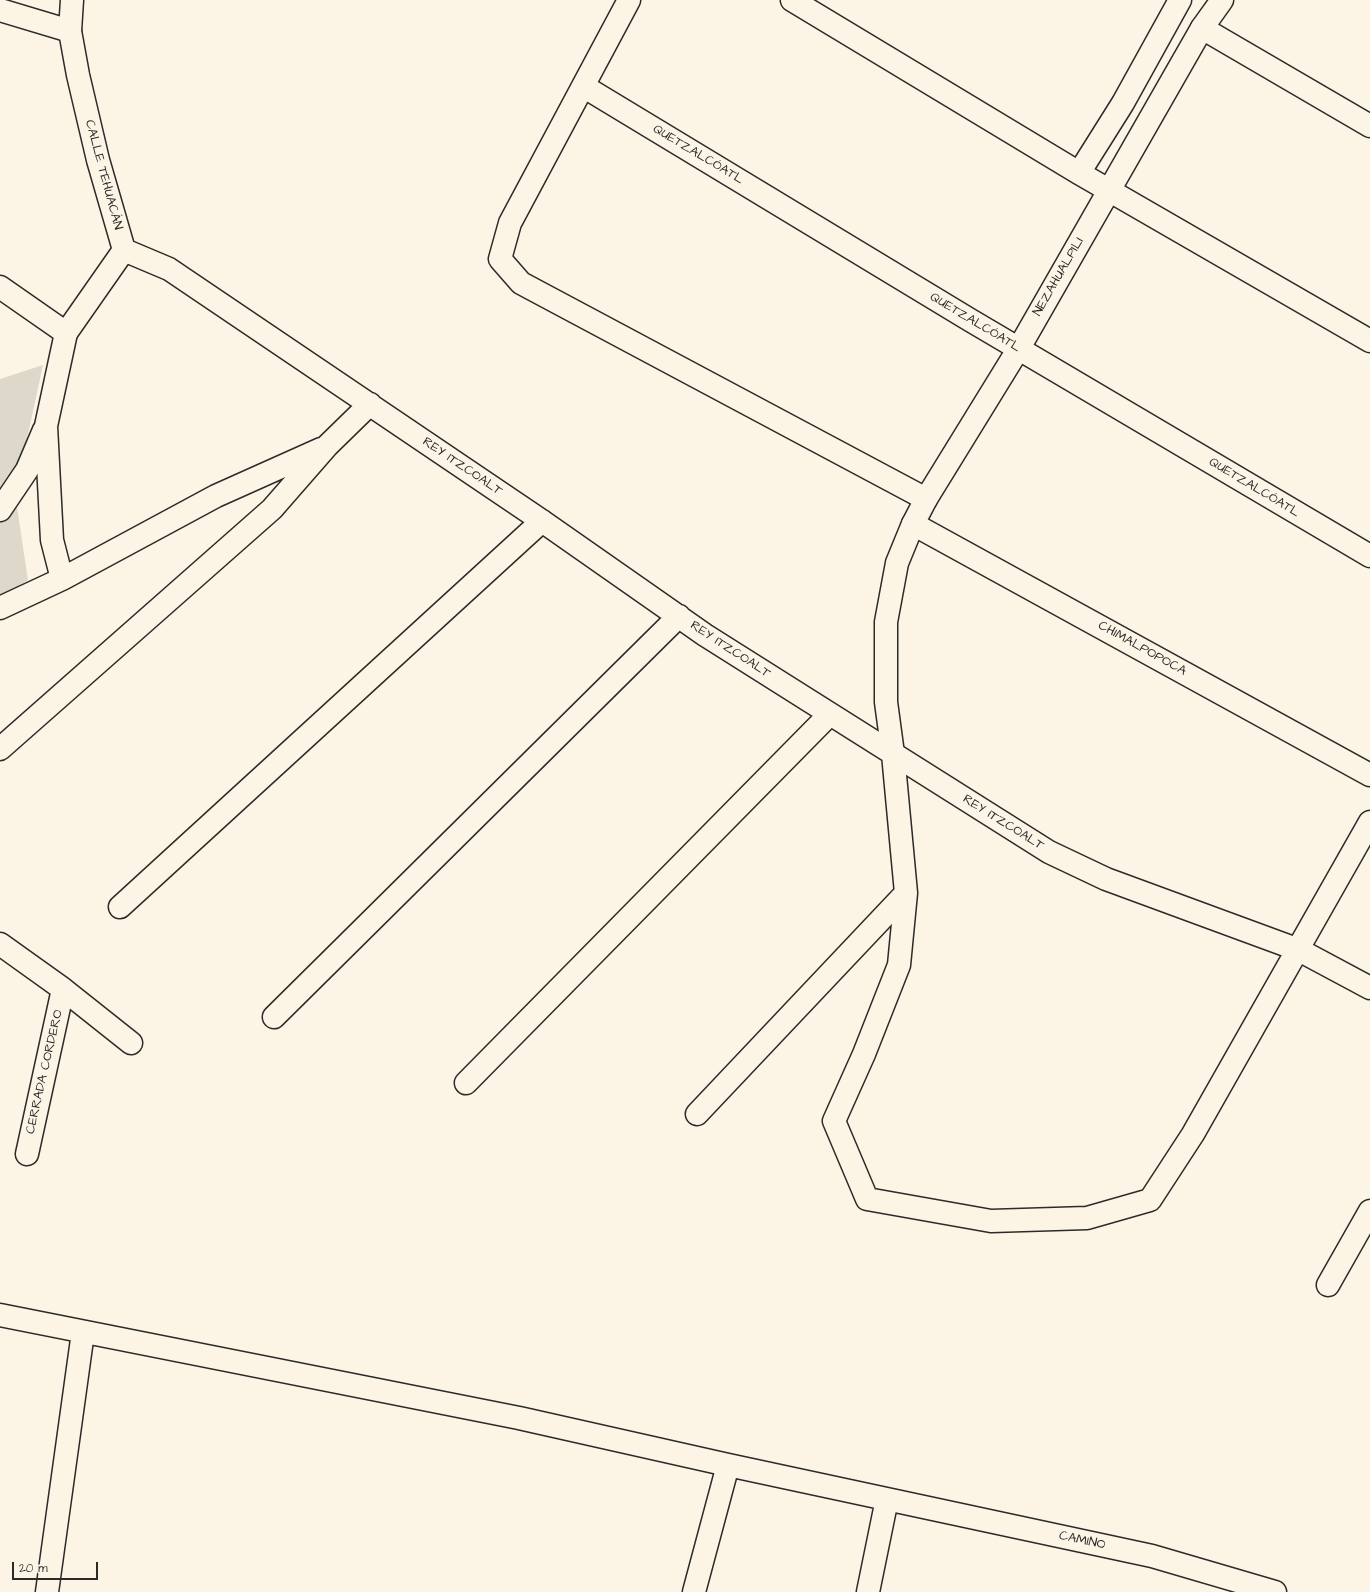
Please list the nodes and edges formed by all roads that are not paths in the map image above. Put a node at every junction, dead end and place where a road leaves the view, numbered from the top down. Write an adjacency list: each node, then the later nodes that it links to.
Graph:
1 (72, 0): 8 (street, CALLE TEHUACÁN)
2 (629, 0): 9 (street)
3 (792, 0): 11 (street)
4 (1180, 0): 11 (street)
5 (1222, 0): 7 (street, NEZAHUALPILI)
6 (0, 10): 8 (street)
7 (1202, 28): 10 (street); 12 (street, NEZAHUALPILI)
8 (70, 31): 13 (street, CALLE TEHUACÁN)
9 (583, 86): 17 (street, QUETZALCÓATL); 21 (street)
10 (1370, 126)
11 (1079, 173): 12 (street)
12 (1108, 190): 16 (street); 17 (street, NEZAHUALPILI)
13 (124, 250): 15 (street); 18 (street, REY ITZCOALT)
14 (0, 287): 15 (street)
15 (66, 332): 19 (street)
16 (1370, 341)
17 (1018, 348): 21 (street, NEZAHUALPILI); 25 (street, QUETZALCÓATL)
18 (370, 404): 20 (street); 23 (street, REY ITZCOALT)
19 (46, 426): 22 (street); 26 (street)
20 (327, 446): 26 (street); 30 (street)
21 (926, 499): 24 (street, NEZAHUALPILI)
22 (0, 510)
23 (542, 521): 28 (street, REY ITZCOALT); 35 (street)
24 (913, 524): 31 (street, NEZAHUALPILI); 32 (street, CHIMALPOPOCA)
25 (1370, 556)
26 (62, 579): 27 (street)
27 (0, 608)
28 (679, 616): 29 (street, REY ITZCOALT); 40 (street)
29 (830, 714): 31 (street, REY ITZCOALT); 42 (street)
30 (0, 749)
31 (893, 754): 34 (street, NEZAHUALPILI); 37 (street, REY ITZCOALT)
32 (1370, 775)
33 (1370, 822): 37 (street)
34 (906, 893): 37 (street, NEZAHUALPILI); 43 (street)
35 (120, 907)
36 (0, 944): 39 (street)
37 (1299, 950): 38 (street, REY ITZCOALT)
38 (1370, 988)
39 (63, 989): 41 (street); 44 (street, CERRADA CORDERO)
40 (274, 1017)
41 (131, 1043)
42 (466, 1083)
43 (697, 1114)
44 (27, 1154)
45 (1370, 1211): 46 (street)
46 (1328, 1285)
47 (0, 1315): 48 (street, CAMINO)
48 (83, 1332): 49 (street, CAMINO); 51 (street)
49 (728, 1465): 50 (street, CAMINO); 52 (street)
50 (887, 1499): 53 (street); 54 (street, CAMINO)
51 (48, 1592)
52 (694, 1592)
53 (868, 1592)
54 (1274, 1592)

